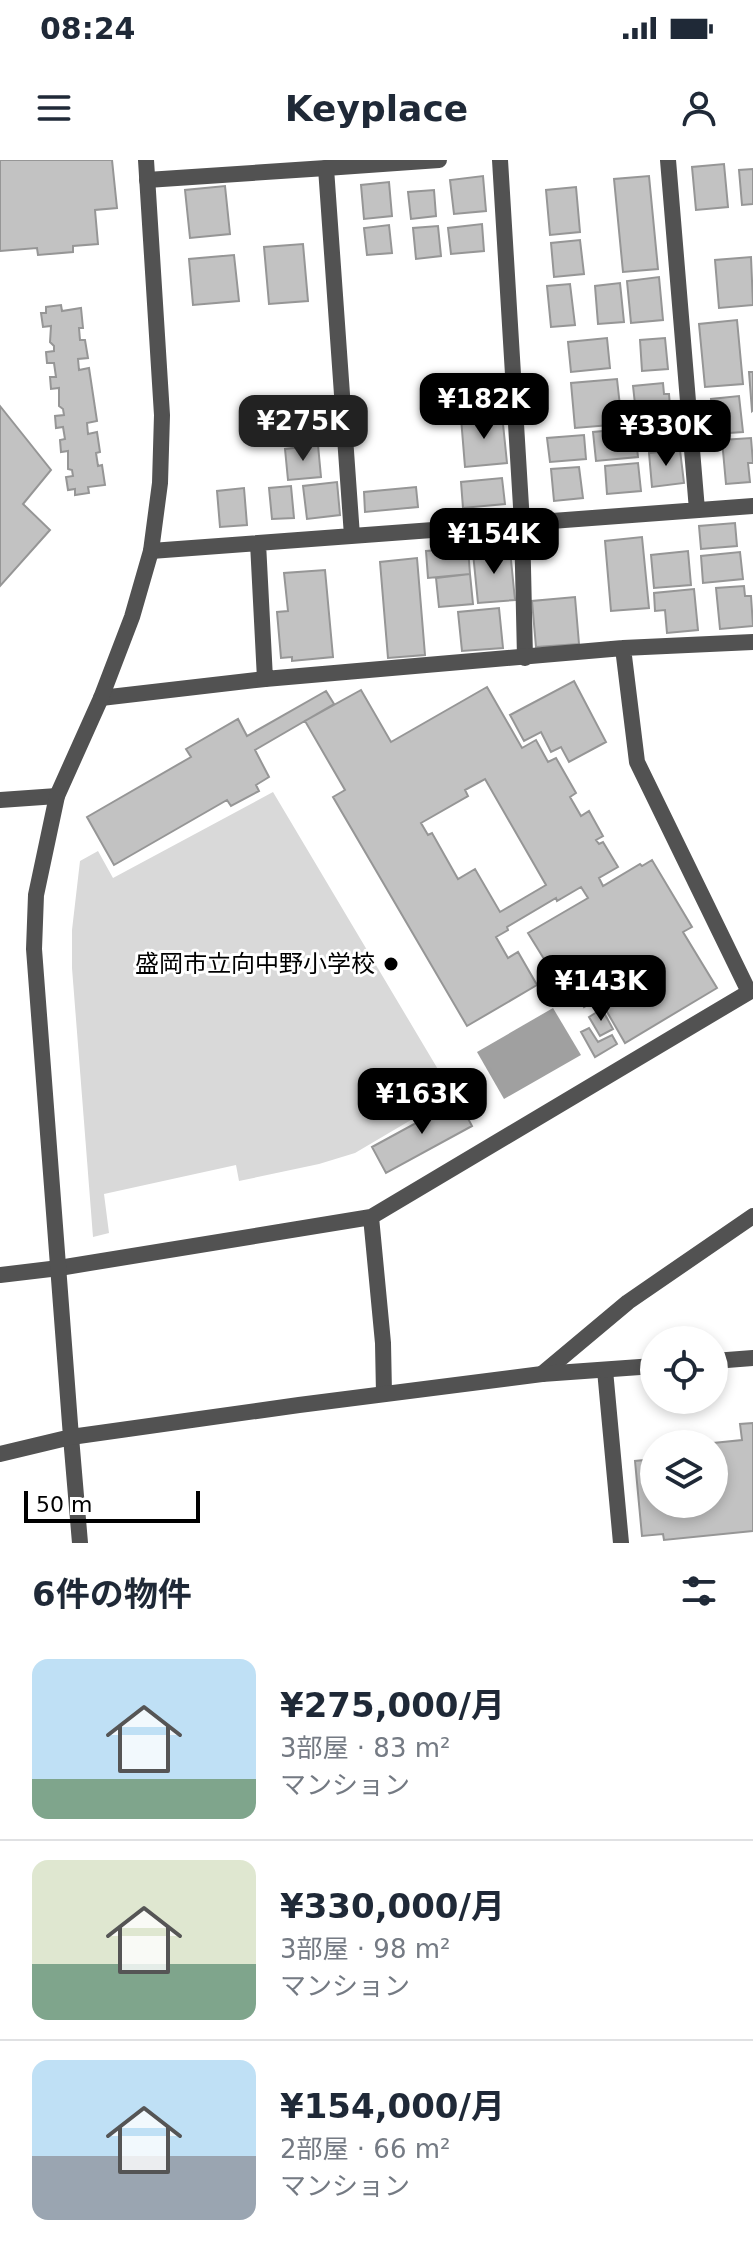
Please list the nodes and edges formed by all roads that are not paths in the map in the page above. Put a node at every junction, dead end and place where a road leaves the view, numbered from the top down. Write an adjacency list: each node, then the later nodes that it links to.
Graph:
1 (146, 160): 6 (street)
2 (439, 160): 5 (street)
3 (500, 160): 9 (street)
4 (668, 160): 8 (street)
5 (326, 168): 6 (street); 10 (street)
6 (147, 180): 12 (street)
7 (753, 506): 8 (street)
8 (697, 510): 9 (street)
9 (522, 523): 10 (street); 15 (street)
10 (352, 536): 11 (street)
11 (258, 543): 12 (street); 16 (street)
12 (151, 551): 17 (street)
13 (753, 642): 14 (street)
14 (623, 648): 15 (street); 21 (street)
15 (525, 658): 16 (street)
16 (265, 679): 17 (street)
17 (101, 698): 18 (street)
18 (57, 796): 19 (street); 22 (street)
19 (0, 800)
20 (753, 1216): 28 (street)
21 (371, 1217): 22 (street); 29 (street)
22 (59, 1268): 23 (street); 30 (street)
23 (0, 1275)
24 (753, 1358): 25 (street)
25 (728, 1360)
26 (640, 1367): 27 (street)
27 (605, 1370): 28 (street); 33 (street)
28 (542, 1374): 29 (street)
29 (384, 1394): 30 (street)
30 (71, 1437): 31 (street); 32 (street)
31 (0, 1454)
32 (80, 1543)
33 (621, 1543)

